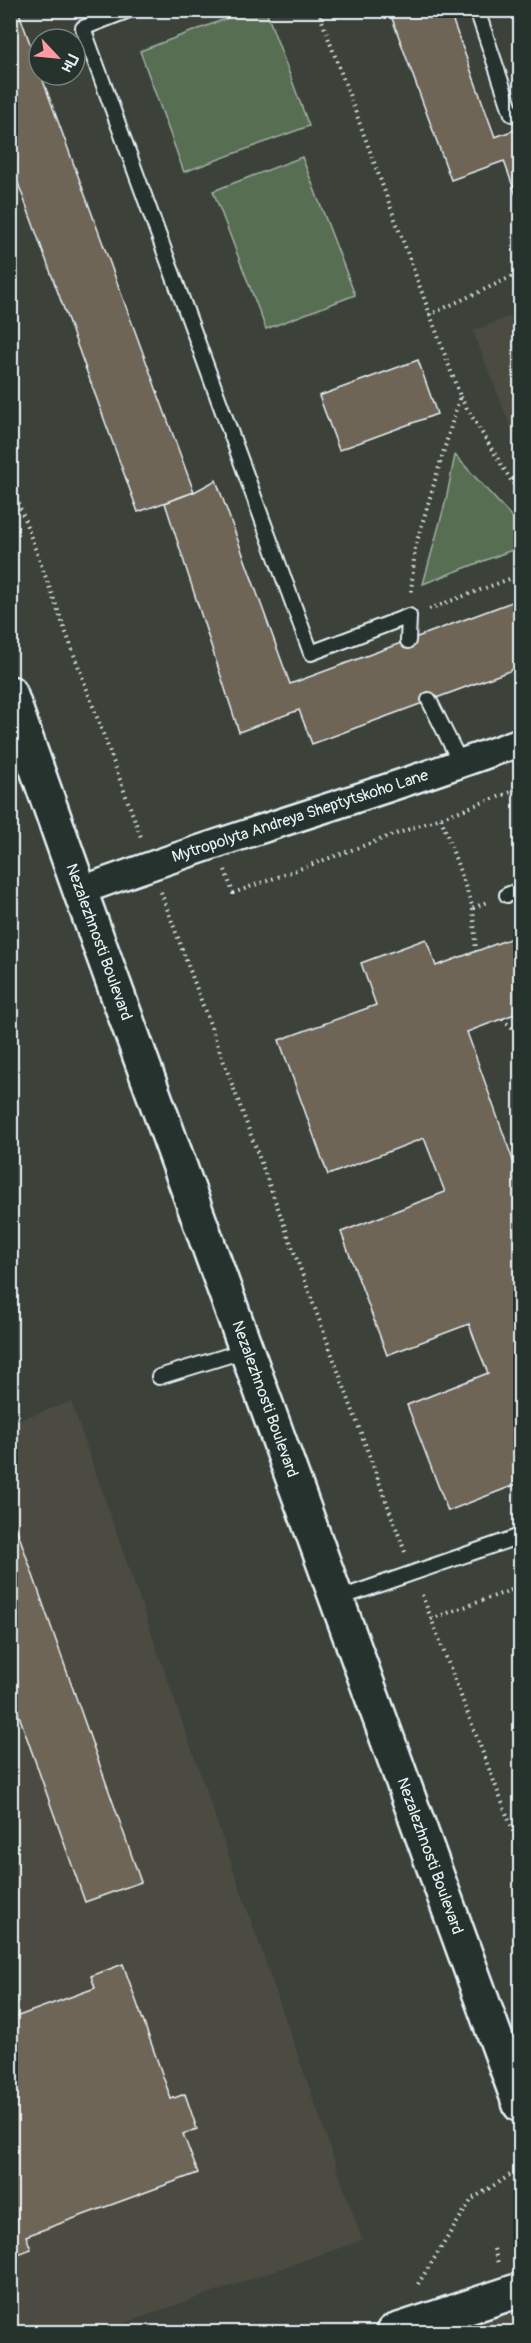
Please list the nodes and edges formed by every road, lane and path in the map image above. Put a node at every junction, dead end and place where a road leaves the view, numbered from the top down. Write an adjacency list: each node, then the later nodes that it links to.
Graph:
1 (129, 10): 11 (lane)
2 (318, 10): 6 (path)
3 (477, 10): 4 (lane)
4 (512, 114)
5 (520, 273): 6 (path)
6 (429, 315): 7 (path)
7 (460, 396): 9 (path); 11 (path)
8 (10, 480): 20 (path)
9 (520, 495)
10 (520, 575): 11 (path)
11 (409, 616): 12 (lane)
12 (408, 641)
13 (429, 700): 16 (lane)
14 (12, 704): 21 (main road, Nezalezhnosti Boulevard)
15 (520, 742): 16 (street, Mytropolyta Andreya Sheptytskoho Lane)
16 (461, 764): 19 (street, Mytropolyta Andreya Sheptytskoho Lane)
17 (520, 789): 18 (path)
18 (441, 818): 19 (path); 23 (path)
19 (216, 844): 20 (street, Mytropolyta Andreya Sheptytskoho Lane)
20 (151, 865): 21 (street, Mytropolyta Andreya Sheptytskoho Lane); 30 (path)
21 (80, 891): 27 (main road, Nezalezhnosti Boulevard)
22 (485, 903): 23 (path)
23 (473, 908): 24 (path)
24 (476, 951)
25 (502, 1019): 26 (path)
26 (520, 1035)
27 (247, 1350): 28 (lane); 32 (main road, Nezalezhnosti Boulevard)
28 (159, 1377)
29 (520, 1536): 30 (lane)
30 (413, 1572): 32 (lane); 33 (path)
31 (520, 1587): 33 (path)
32 (337, 1599): 35 (main road, Nezalezhnosti Boulevard)
33 (431, 1618): 34 (path)
34 (520, 1850)
35 (520, 2104)
36 (520, 2169): 37 (path)
37 (418, 2284)
38 (520, 2289): 39 (main road)
39 (393, 2332)

